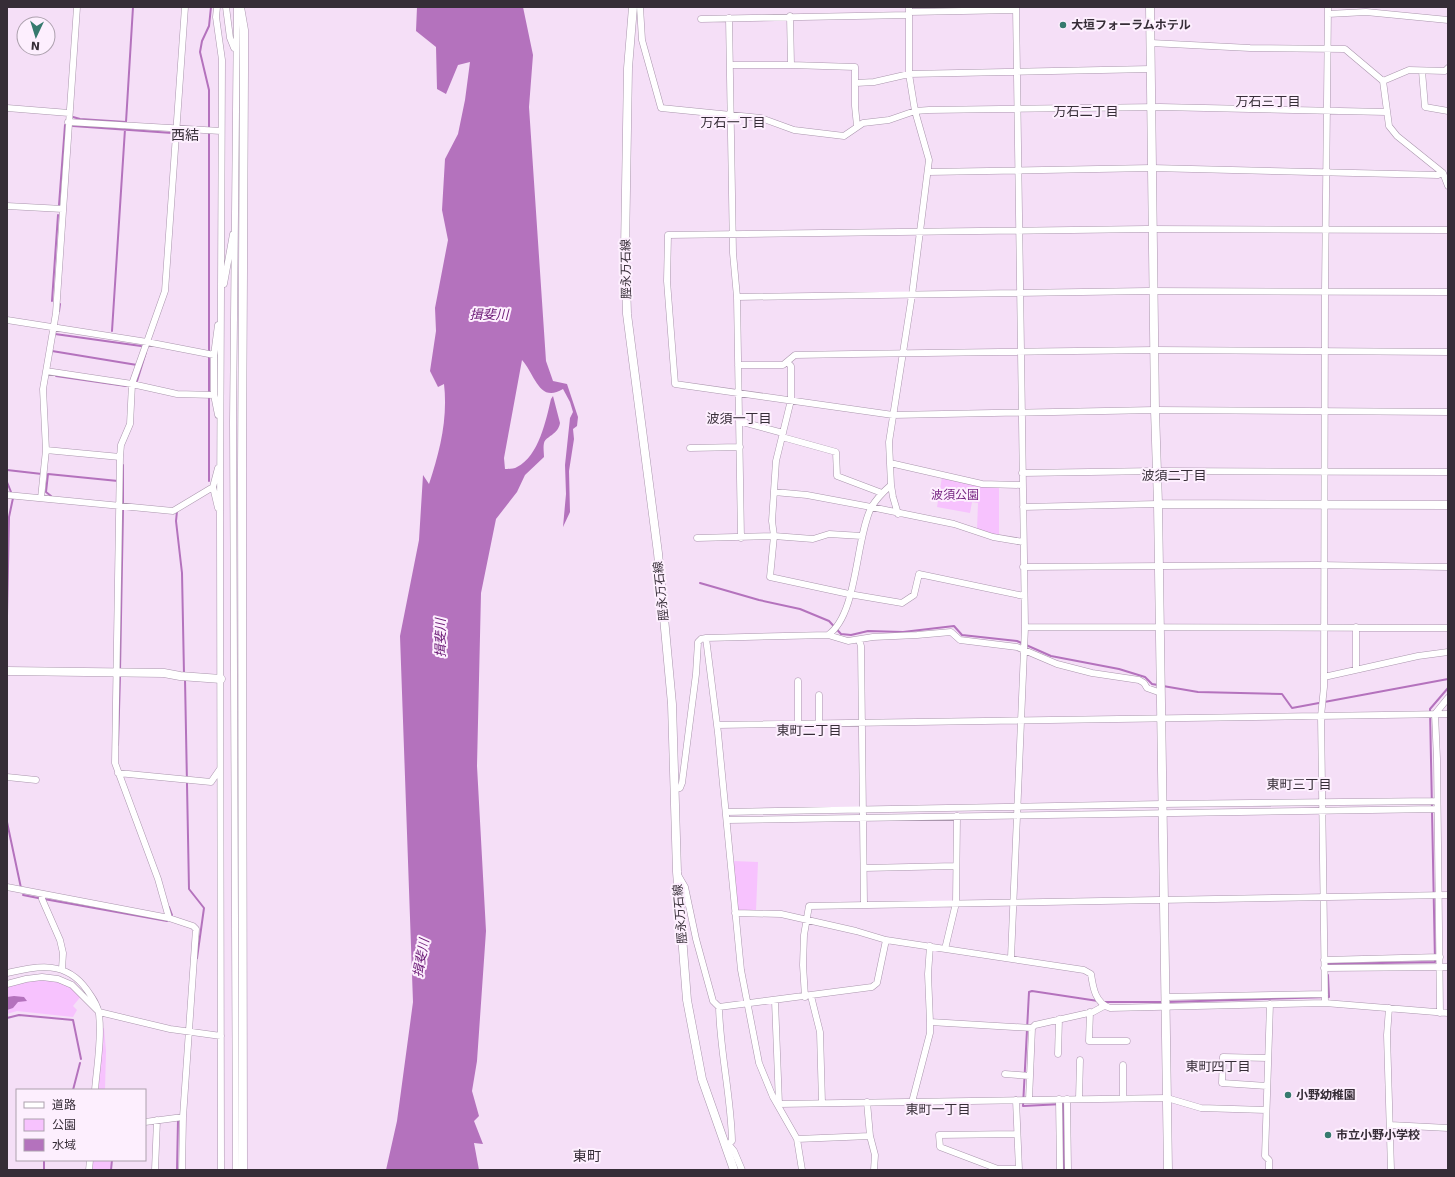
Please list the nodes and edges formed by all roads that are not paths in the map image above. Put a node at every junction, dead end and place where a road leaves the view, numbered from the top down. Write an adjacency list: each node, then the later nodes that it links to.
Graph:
1 (77, 7): 35 (street)
2 (185, 7): 40 (street)
3 (217, 7): 41 (street)
4 (226, 7): 19 (street)
5 (238, 7): 19 (street); 252 (street)
6 (633, 7): 156 (street, 脛永万石線)
7 (640, 7): 37 (street)
8 (1150, 7): 17 (street)
9 (1328, 7): 12 (street)
10 (1016, 9): 11 (street); 24 (street)
11 (909, 11): 13 (street); 26 (street)
12 (1328, 14): 16 (street); 18 (street)
13 (790, 16): 14 (street); 21 (street)
14 (729, 18): 15 (street); 20 (street)
15 (701, 19)
16 (1448, 20)
17 (1151, 43): 18 (street); 23 (street)
18 (1327, 48): 27 (street); 33 (street)
19 (236, 51): 50 (street)
20 (730, 65): 21 (street); 37 (street)
21 (791, 65): 28 (street)
22 (1448, 68): 25 (street)
23 (1151, 69): 24 (street); 29 (street)
24 (1017, 71): 26 (street); 31 (street)
25 (1422, 71): 27 (street); 34 (street)
26 (909, 74): 28 (street); 32 (street)
27 (1383, 80): 36 (street)
28 (856, 83): 39 (street)
29 (1151, 107): 31 (street); 33 (street); 42 (street)
30 (7, 108): 35 (street)
31 (1017, 110): 32 (street); 43 (street)
32 (915, 111): 39 (street); 45 (street)
33 (1326, 111): 36 (street); 44 (street)
34 (1448, 111)
35 (69, 112): 38 (street)
36 (1386, 112): 46 (street)
37 (732, 116): 39 (street); 56 (street)
38 (68, 122): 40 (street); 49 (street)
39 (858, 126)
40 (176, 130): 41 (street); 66 (street)
41 (221, 131): 63 (street)
42 (1152, 168): 43 (street); 44 (street); 51 (street)
43 (1018, 170): 45 (street); 54 (street)
44 (1326, 171): 46 (street); 52 (street)
45 (928, 172): 55 (street)
46 (1443, 173): 47 (street)
47 (1448, 186)
48 (7, 206): 49 (street)
49 (62, 209): 65 (street)
50 (235, 225): 63 (street); 251 (street)
51 (1153, 229): 52 (street); 54 (street); 57 (street)
52 (1325, 229): 53 (street); 58 (street)
53 (1448, 230)
54 (1018, 231): 55 (street); 59 (street)
55 (920, 232): 56 (street); 61 (street)
56 (733, 234): 62 (street); 77 (street)
57 (1154, 291): 58 (street); 59 (street); 67 (street)
58 (1325, 291): 60 (street); 68 (street)
59 (1019, 292): 61 (street); 69 (street)
60 (1448, 292)
61 (912, 295): 62 (street); 71 (street)
62 (737, 297): 74 (street)
63 (221, 306): 72 (street); 86 (street)
64 (7, 320): 65 (street)
65 (53, 329): 66 (street); 75 (street)
66 (147, 342): 72 (street); 76 (street)
67 (1155, 350): 68 (street); 69 (street); 80 (street)
68 (1325, 351): 70 (street); 81 (street)
69 (1020, 352): 71 (street); 82 (street)
70 (1448, 352)
71 (903, 354): 73 (street); 84 (street)
72 (214, 355): 78 (street)
73 (787, 362): 74 (street); 79 (street)
74 (738, 365): 77 (street)
75 (46, 371): 76 (street); 90 (street)
76 (132, 384): 78 (street); 91 (street)
77 (738, 392): 79 (street); 85 (street)
78 (214, 395): 86 (street)
79 (791, 400): 84 (street); 87 (street)
80 (1155, 410): 81 (street); 82 (street); 94 (street)
81 (1325, 411): 83 (street); 95 (street)
82 (1022, 412): 84 (street); 97 (street)
83 (1448, 412)
84 (893, 415): 93 (street)
85 (739, 421): 87 (street); 88 (street)
86 (220, 425): 92 (street)
87 (783, 435): 101 (street); 102 (street)
88 (740, 447): 89 (street); 116 (street)
89 (690, 448)
90 (46, 450): 91 (street); 104 (street)
91 (120, 457): 108 (street)
92 (220, 457): 100 (street); 112 (street)
93 (890, 463): 98 (street); 99 (street)
94 (1157, 471): 95 (street); 97 (street); 105 (street)
95 (1324, 472): 96 (street); 106 (street)
96 (1448, 472)
97 (1022, 473): 99 (street)
98 (891, 485): 102 (street); 111 (street)
99 (1022, 485): 109 (street)
100 (213, 488): 108 (street); 112 (street)
101 (774, 492): 110 (street); 113 (street)
102 (882, 493): 110 (street)
103 (7, 495): 104 (street)
104 (41, 498): 108 (street)
105 (1158, 504): 106 (street); 109 (street); 118 (street)
106 (1324, 505): 107 (street); 119 (street)
107 (1448, 505)
108 (120, 506): 136 (street)
109 (1023, 507): 117 (street)
110 (872, 508): 111 (street); 114 (street)
111 (898, 514): 117 (street)
112 (220, 518): 138 (street)
113 (774, 536): 114 (street); 116 (street); 122 (street)
114 (862, 536): 122 (street)
115 (697, 538): 116 (street)
116 (740, 538)
117 (1023, 542): 121 (street)
118 (1159, 565): 119 (street); 121 (street); 124 (street)
119 (1324, 566): 120 (street); 126 (street)
120 (1448, 567)
121 (1023, 568): 123 (street)
122 (849, 594): 123 (street); 129 (street)
123 (1024, 596): 125 (street)
124 (1160, 626): 125 (street); 126 (street); 140 (street)
125 (1025, 627): 132 (street)
126 (1324, 627): 127 (street); 137 (street)
127 (1356, 627): 128 (street); 134 (street)
128 (1448, 628)
129 (828, 635): 130 (street); 131 (street)
130 (706, 638): 151 (street); 156 (street)
131 (859, 640): 132 (street); 148 (street)
132 (1024, 650): 140 (street); 147 (street)
133 (1448, 652): 134 (street)
134 (1356, 669): 137 (street)
135 (7, 672): 136 (street)
136 (117, 672): 138 (street); 153 (street)
137 (1324, 677): 145 (street)
138 (221, 679): 152 (street)
139 (798, 681): 149 (street)
140 (1161, 693): 146 (street)
141 (819, 695): 150 (street)
142 (1448, 698): 143 (street)
143 (1435, 714): 144 (street); 145 (street); 157 (street)
144 (1448, 714)
145 (1320, 716): 146 (street); 158 (street)
146 (1162, 719): 147 (street); 159 (street)
147 (1021, 721): 148 (street); 160 (street)
148 (861, 723): 150 (street); 162 (street)
149 (798, 724): 150 (street); 151 (street)
150 (819, 724)
151 (717, 725): 164 (street)
152 (221, 769): 153 (street); 216 (street)
153 (118, 773): 183 (street)
154 (7, 777): 155 (street)
155 (36, 780)
156 (674, 789): 172 (street, 脛永万石線)
157 (1437, 801): 158 (street); 161 (street)
158 (1322, 802): 159 (street); 163 (street)
159 (1162, 804): 160 (street); 165 (street)
160 (1018, 808): 162 (street); 167 (street)
161 (1437, 809): 163 (street); 177 (street)
162 (862, 810): 164 (street); 168 (street)
163 (1322, 811): 165 (street); 176 (street)
164 (726, 812): 169 (street)
165 (1162, 813): 167 (street); 178 (street)
166 (957, 816): 167 (street); 168 (street); 170 (street)
167 (1018, 816): 179 (street)
168 (862, 818): 169 (street); 171 (street)
169 (727, 820): 182 (street)
170 (956, 866): 171 (street); 180 (street)
171 (864, 868): 181 (street)
172 (677, 872): 206 (street); 246 (street, 脛永万石線)
173 (7, 887): 174 (street)
174 (42, 894): 183 (street); 194 (street)
175 (1448, 895): 177 (street)
176 (1323, 896): 177 (street); 178 (street); 190 (street)
177 (1439, 896): 188 (street)
178 (1164, 900): 179 (street); 199 (street)
179 (1013, 902): 180 (street); 189 (street)
180 (956, 903): 181 (street); 187 (street)
181 (864, 904): 184 (street)
182 (735, 913): 184 (street); 202 (street)
183 (169, 918): 215 (street)
184 (808, 920): 185 (street); 198 (street)
185 (886, 940): 186 (street); 198 (street)
186 (930, 946): 187 (street); 213 (street)
187 (945, 948): 189 (street)
188 (1440, 957): 190 (street); 191 (street)
189 (1011, 958): 204 (street)
190 (1324, 960): 193 (street)
191 (1440, 967): 192 (street); 193 (street); 210 (street)
192 (1448, 967)
193 (1324, 968): 197 (street)
194 (62, 969): 195 (street); 208 (street)
195 (7, 973)
196 (7, 984): 208 (street)
197 (1325, 994): 199 (street); 201 (street)
198 (808, 996): 200 (street); 235 (street)
199 (1166, 997): 205 (street)
200 (775, 1001): 202 (street); 236 (street)
201 (1325, 1003): 203 (street); 207 (street)
202 (748, 1004): 206 (street); 236 (street)
203 (1270, 1004): 205 (street); 219 (street)
204 (1104, 1006): 205 (street); 209 (street)
205 (1166, 1006): 227 (street)
206 (719, 1007): 246 (street)
207 (1389, 1008): 210 (street); 241 (street)
208 (99, 1012): 215 (street); 225 (street)
209 (1090, 1012): 212 (street); 217 (street)
210 (1440, 1013): 211 (street)
211 (1448, 1013)
212 (1059, 1019): 214 (street); 218 (street)
213 (930, 1022): 214 (street); 234 (street)
214 (1032, 1028): 223 (street)
215 (190, 1032): 216 (street); 238 (street)
216 (221, 1036): 250 (street)
217 (1127, 1041)
218 (1058, 1054)
219 (1268, 1058): 224 (street); 224 (street)
220 (1080, 1060): 230 (street)
221 (1123, 1065): 226 (street)
222 (1005, 1074): 223 (street)
223 (1030, 1076): 232 (street)
224 (1267, 1086): 237 (street)
225 (97, 1089)
226 (1123, 1098): 227 (street); 230 (street)
227 (1167, 1098): 237 (street); 259 (street)
228 (1059, 1099): 229 (street); 232 (street); 257 (street)
229 (1067, 1099): 230 (street); 258 (street)
230 (1079, 1099)
231 (1016, 1100): 232 (street); 234 (street); 243 (street)
232 (1029, 1100)
233 (867, 1102): 234 (street); 235 (street); 244 (street)
234 (912, 1102)
235 (822, 1103): 236 (street)
236 (779, 1104): 245 (street)
237 (1266, 1110): 260 (street)
238 (182, 1117): 239 (street); 249 (street)
239 (156, 1120): 240 (street); 248 (street)
240 (146, 1122)
241 (1390, 1125): 242 (street); 261 (street)
242 (1448, 1128)
243 (1017, 1134): 247 (street); 247 (street)
244 (870, 1136): 245 (street); 256 (street)
245 (797, 1139): 255 (street)
246 (728, 1145): 253 (street, 脛永万石線); 254 (street)
247 (1019, 1169)
248 (155, 1170)
249 (182, 1170)
250 (221, 1170)
251 (236, 1170)
252 (243, 1170)
253 (734, 1170)
254 (742, 1170)
255 (802, 1170)
256 (874, 1170)
257 (1060, 1170)
258 (1068, 1170)
259 (1168, 1170)
260 (1269, 1170)
261 (1391, 1170)

